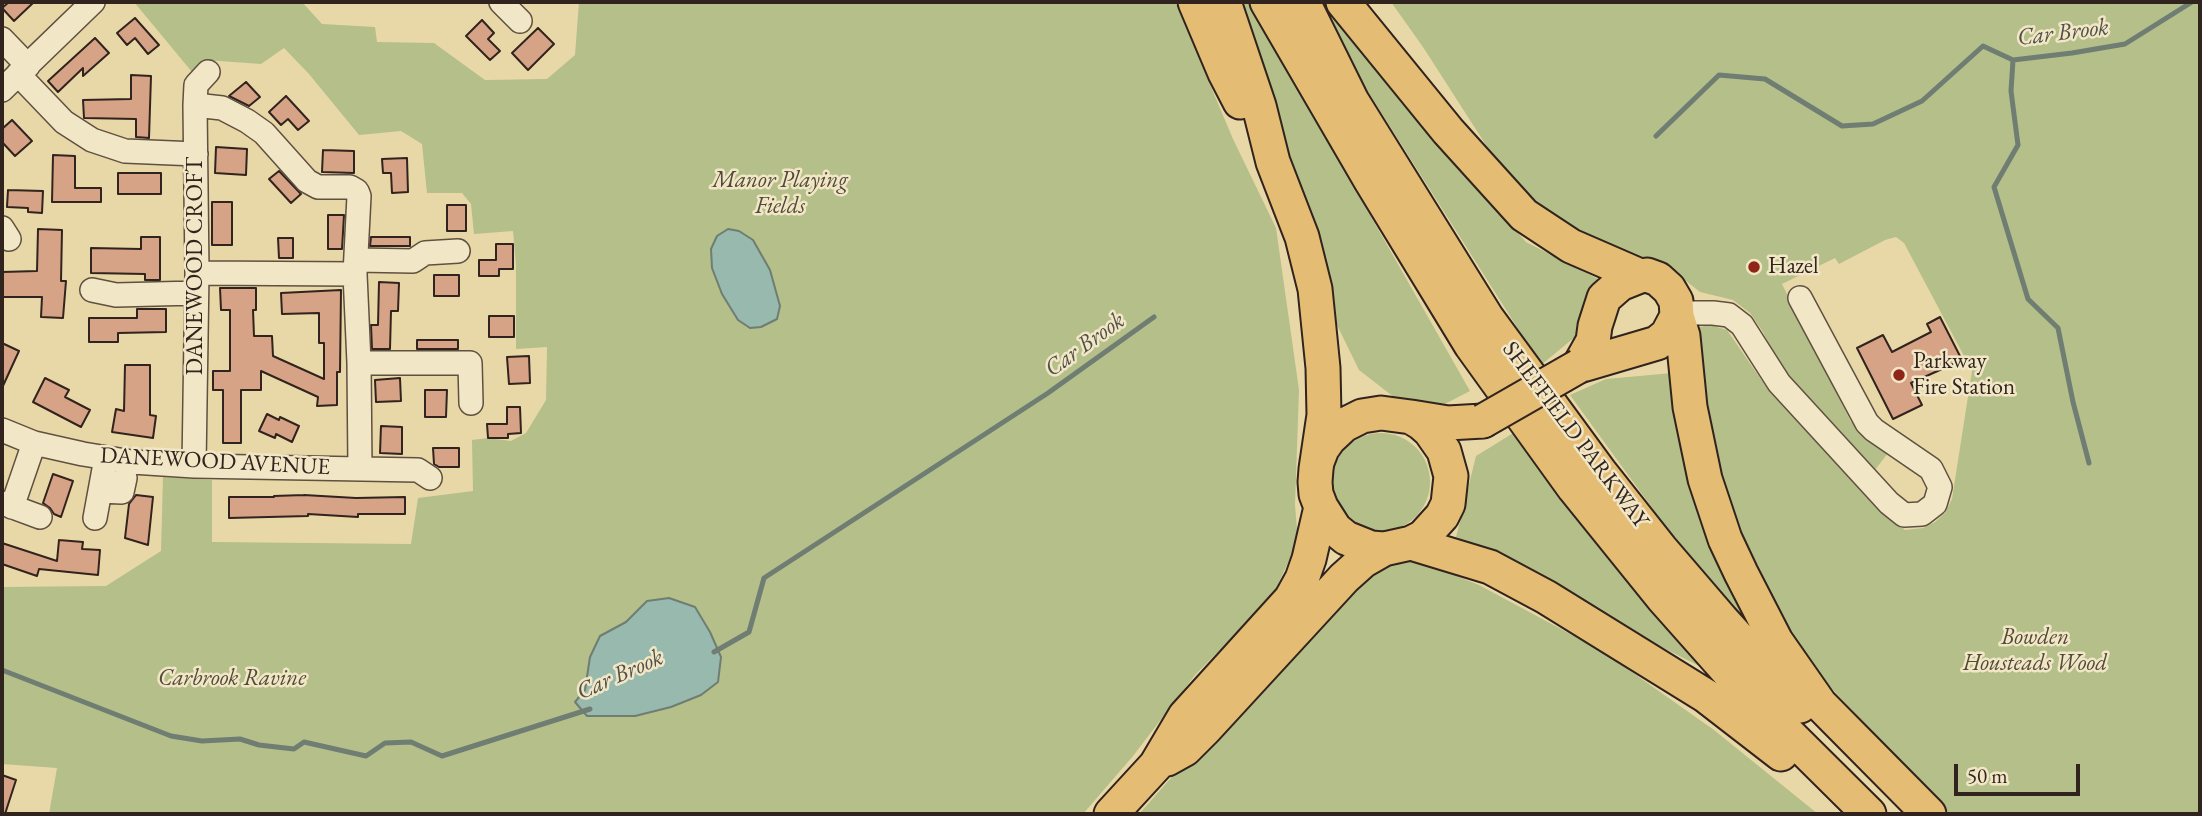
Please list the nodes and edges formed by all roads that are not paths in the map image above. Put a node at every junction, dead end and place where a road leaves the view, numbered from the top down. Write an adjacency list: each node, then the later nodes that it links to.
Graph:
1 (93, 2): 12 (street)
2 (501, 2): 9 (street)
3 (1195, 2): 17 (highway)
4 (1224, 2): 17 (highway)
5 (1267, 2): 48 (highway, SHEFFIELD PARKWAY)
6 (1303, 2): 49 (highway, SHEFFIELD PARKWAY)
7 (1343, 2): 11 (highway)
8 (1356, 2): 11 (highway)
9 (520, 21)
10 (2, 39): 12 (street)
11 (1380, 46): 20 (highway)
12 (23, 70): 14 (street); 16 (street)
13 (208, 72): 15 (street, DANEWOOD CROFT)
14 (2, 90)
15 (195, 105): 16 (street, DANEWOOD CROFT); 19 (street)
16 (196, 153): 21 (street, DANEWOOD CROFT)
17 (1273, 162): 34 (highway)
18 (458, 251): 19 (street)
19 (356, 267): 21 (street); 25 (street)
20 (1640, 276): 24 (highway); 26 (highway)
21 (197, 283): 22 (street); 35 (street, DANEWOOD CROFT)
22 (92, 290)
23 (1800, 298): 24 (street)
24 (1677, 315): 26 (highway); 50 (highway)
25 (359, 363): 27 (street); 36 (street)
26 (1579, 366): 29 (highway, bridge)
27 (471, 403)
28 (1411, 417): 29 (highway); 33 (highway); 34 (highway)
29 (1483, 421): 33 (highway)
30 (2, 430): 31 (street, DANEWOOD AVENUE)
31 (34, 443): 32 (street, DANEWOOD AVENUE); 40 (street)
32 (106, 458): 35 (street, DANEWOOD AVENUE); 39 (street)
33 (1448, 461): 44 (highway)
34 (1317, 462): 41 (highway)
35 (194, 466): 36 (street, DANEWOOD AVENUE)
36 (360, 469): 38 (street, DANEWOOD AVENUE)
37 (125, 478): 39 (street)
38 (430, 478)
39 (100, 491): 43 (street)
40 (7, 505): 42 (street)
41 (1321, 507): 44 (highway); 45 (highway)
42 (40, 517)
43 (95, 518)
44 (1397, 546): 45 (highway); 47 (highway)
45 (1156, 765): 46 (highway)
46 (1111, 814)
47 (1853, 814)
48 (1869, 814)
49 (1917, 814)
50 (1928, 814)

